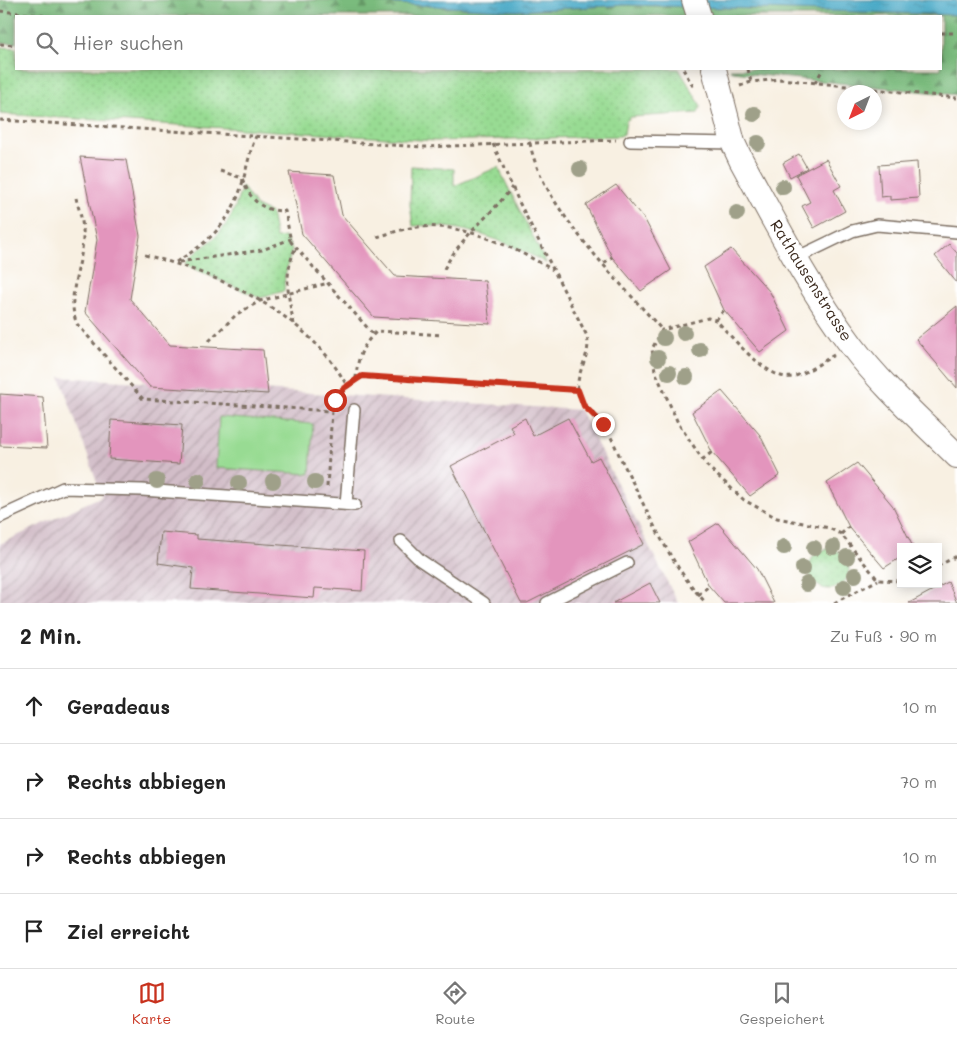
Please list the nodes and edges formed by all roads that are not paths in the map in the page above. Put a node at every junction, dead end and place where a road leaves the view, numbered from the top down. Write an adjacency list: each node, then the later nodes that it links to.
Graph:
1 (694, 0): 2 (street)
2 (699, 15)
3 (717, 79): 5 (street, Rathausenstrasse)
4 (630, 141): 5 (lane)
5 (733, 143): 7 (street, Rathausenstrasse)
6 (957, 232): 7 (lane)
7 (796, 258): 9 (street, Rathausenstrasse)
8 (354, 410): 10 (lane)
9 (957, 456)
10 (0, 517)
11 (401, 541): 13 (lane)
12 (627, 563): 14 (lane)
13 (484, 603)
14 (547, 603)

